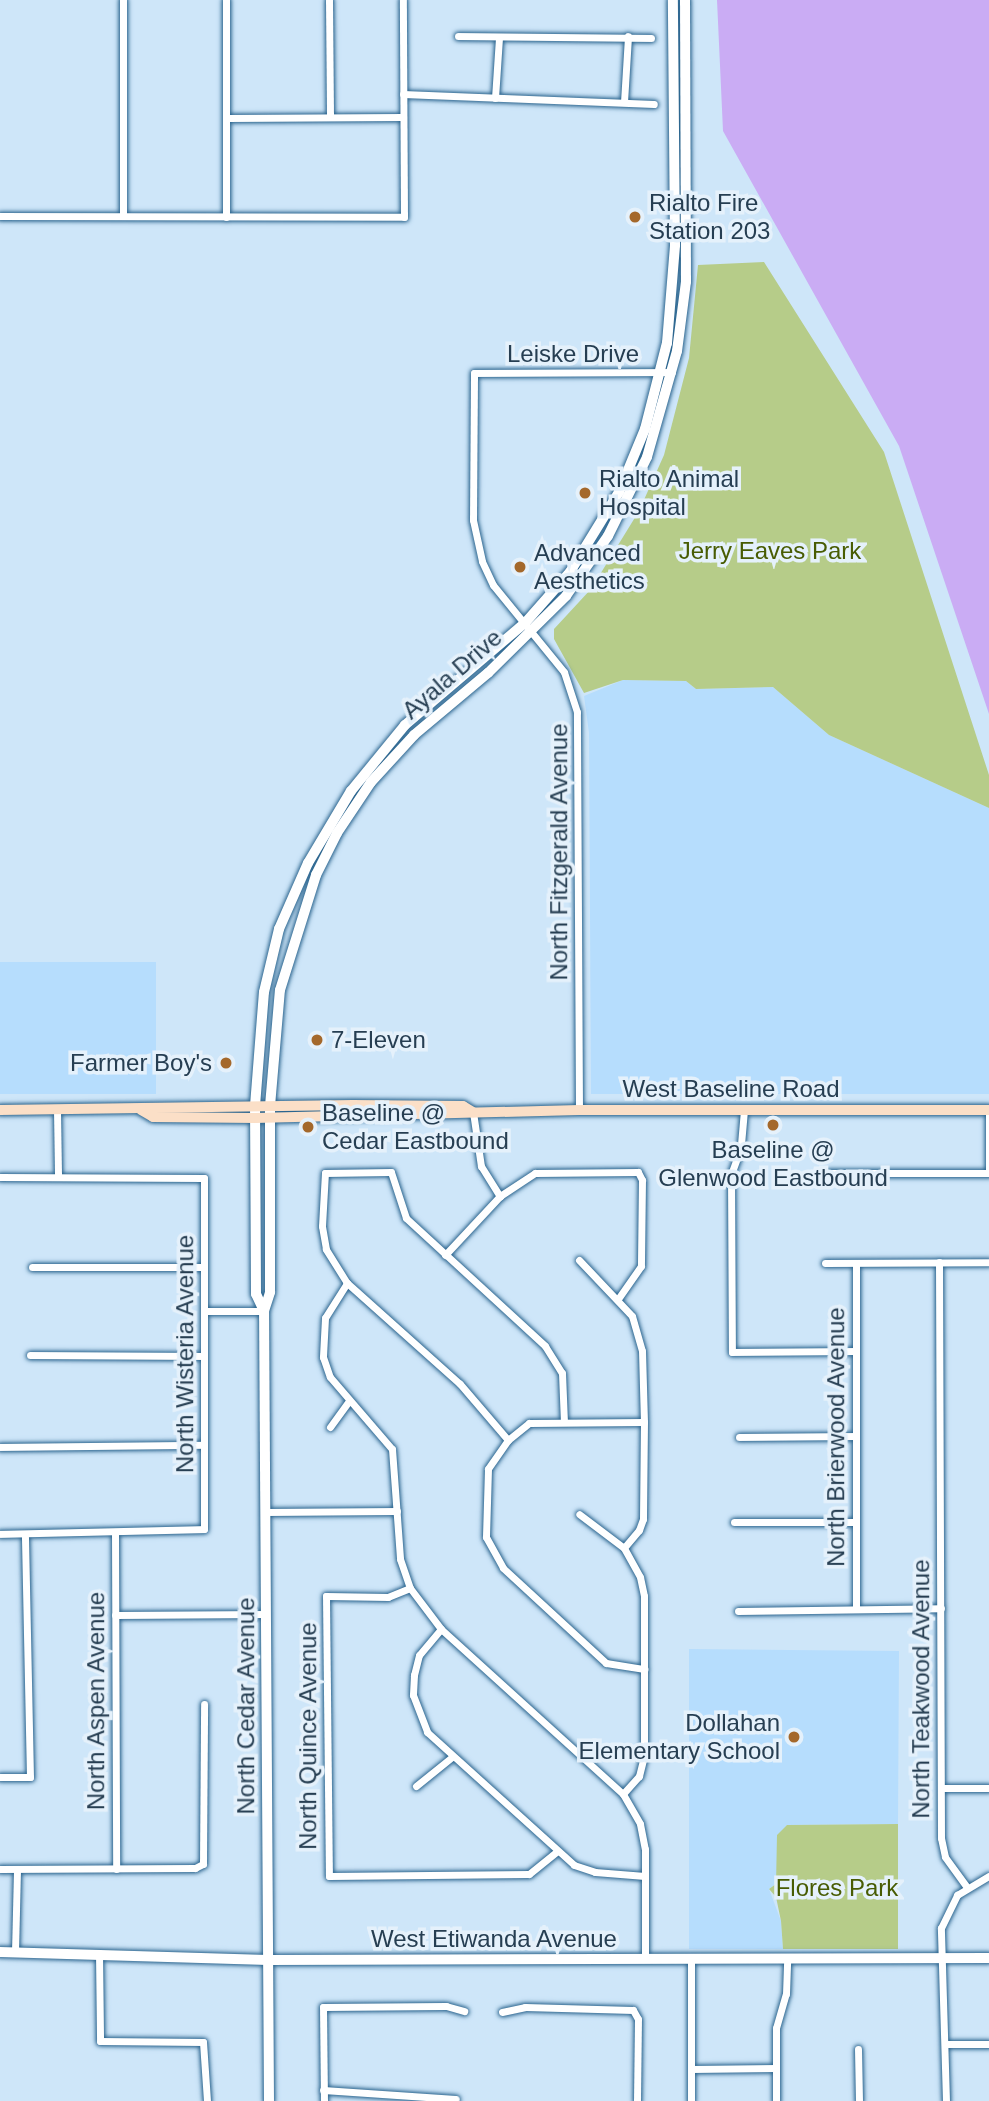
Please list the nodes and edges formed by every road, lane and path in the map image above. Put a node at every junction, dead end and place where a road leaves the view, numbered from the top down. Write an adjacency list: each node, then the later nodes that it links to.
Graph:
1 (123, 0): 19 (street)
2 (226, 0): 17 (street)
3 (329, 0): 15 (street)
4 (403, 0): 11 (street)
5 (673, 0): 21 (main road)
6 (685, 0): 21 (main road, Ayala Drive)
7 (458, 36): 9 (street)
8 (628, 36): 9 (street); 10 (street); 13 (street)
9 (499, 38): 12 (street)
10 (651, 38)
11 (403, 94): 12 (street); 16 (street)
12 (495, 98): 13 (street)
13 (624, 102): 14 (street)
14 (654, 104)
15 (330, 117): 16 (street); 17 (street)
16 (403, 117): 20 (street)
17 (227, 118): 20 (street)
18 (0, 216): 19 (street)
19 (123, 216): 20 (street)
20 (226, 217)
21 (666, 372): 22 (street, Leiske Drive); 23 (main road, Ayala Drive)
22 (474, 373): 23 (street, North Fitzgerald Avenue)
23 (529, 627): 25 (street, North Fitzgerald Avenue); 30 (main road, Ayala Drive); 31 (main road, Ayala Drive)
24 (0, 1110): 28 (main road, West Baseline Road)
25 (579, 1110): 26 (main road, West Baseline Road); 29 (main road, West Baseline Road)
26 (744, 1110): 27 (main road, West Baseline Road); 49 (street)
27 (989, 1110): 33 (street)
28 (57, 1111): 30 (main road, West Baseline Road); 34 (street)
29 (473, 1111): 31 (main road, West Baseline Road); 36 (street)
30 (255, 1112): 31 (main road, West Baseline Road); 48 (main road, North Cedar Avenue)
31 (270, 1112): 48 (main road, North Cedar Avenue)
32 (828, 1173): 33 (street)
33 (989, 1173)
34 (58, 1176): 35 (street); 44 (street, North Wisteria Avenue)
35 (0, 1177)
36 (500, 1196): 37 (street); 46 (street)
37 (445, 1255): 45 (street); 53 (street)
38 (579, 1260): 46 (street)
39 (939, 1262): 40 (street); 42 (street); 71 (street, North Teakwood Avenue)
40 (989, 1262)
41 (825, 1263): 42 (street)
42 (856, 1264): 49 (street, North Brierwood Avenue)
43 (32, 1268): 44 (street)
44 (204, 1268): 47 (street, North Wisteria Avenue)
45 (347, 1283): 52 (street); 58 (street)
46 (619, 1298): 54 (street)
47 (204, 1311): 48 (street); 51 (street, North Wisteria Avenue)
48 (264, 1311): 62 (main road, North Cedar Avenue)
49 (854, 1351): 56 (street, North Brierwood Avenue)
50 (30, 1355): 51 (street)
51 (204, 1356): 59 (street, North Wisteria Avenue)
52 (349, 1401): 55 (street); 61 (street)
53 (564, 1422): 54 (street); 58 (street)
54 (644, 1422): 69 (street)
55 (330, 1427)
56 (854, 1436): 57 (street); 65 (street, North Brierwood Avenue)
57 (739, 1437)
58 (508, 1440): 77 (street)
59 (204, 1445): 60 (street); 68 (street, North Wisteria Avenue)
60 (0, 1447)
61 (397, 1511): 62 (street); 70 (street)
62 (265, 1512): 74 (main road, North Cedar Avenue)
63 (579, 1514): 69 (street)
64 (734, 1522): 65 (street)
65 (855, 1522): 72 (street, North Brierwood Avenue)
66 (0, 1534): 67 (street)
67 (25, 1534): 68 (street); 80 (street)
68 (115, 1534): 75 (street, North Aspen Avenue)
69 (624, 1548): 77 (street)
70 (410, 1588): 76 (street); 85 (street, North Quince Avenue)
71 (940, 1608): 72 (street); 82 (street, North Teakwood Avenue)
72 (856, 1609): 73 (street)
73 (738, 1611)
74 (266, 1614): 75 (street); 100 (main road, North Cedar Avenue)
75 (115, 1615): 88 (street, North Aspen Avenue)
76 (441, 1629): 79 (street); 84 (street)
77 (645, 1669): 84 (street)
78 (204, 1704): 88 (street)
79 (452, 1757): 81 (street); 85 (street)
80 (0, 1777)
81 (416, 1786)
82 (941, 1788): 83 (street); 91 (street, North Teakwood Avenue)
83 (989, 1788)
84 (623, 1794): 89 (street)
85 (556, 1852): 89 (street)
86 (0, 1869): 87 (street)
87 (17, 1869): 88 (street); 93 (street)
88 (116, 1869)
89 (645, 1875): 98 (street)
90 (989, 1876): 91 (street)
91 (966, 1886): 96 (street)
92 (0, 1952): 93 (main road, West Etiwanda Avenue)
93 (15, 1952): 94 (main road, West Etiwanda Avenue)
94 (99, 1953): 100 (main road, West Etiwanda Avenue); 110 (street)
95 (787, 1958): 96 (main road, West Etiwanda Avenue); 99 (main road, West Etiwanda Avenue); 106 (street)
96 (942, 1958): 97 (main road, West Etiwanda Avenue); 103 (street)
97 (989, 1958)
98 (645, 1959): 99 (main road, West Etiwanda Avenue); 100 (main road, West Etiwanda Avenue)
99 (691, 1959): 107 (street)
100 (268, 1960): 111 (main road, North Cedar Avenue)
101 (464, 2011): 108 (street)
102 (502, 2012): 113 (street)
103 (946, 2044): 104 (street); 117 (street)
104 (989, 2044)
105 (858, 2049): 116 (street)
106 (776, 2068): 107 (street); 115 (street)
107 (691, 2070): 114 (street)
108 (323, 2090): 109 (street); 112 (street)
109 (456, 2099)
110 (207, 2101)
111 (269, 2101)
112 (324, 2101)
113 (637, 2101)
114 (691, 2101)
115 (776, 2101)
116 (859, 2101)
117 (946, 2101)

